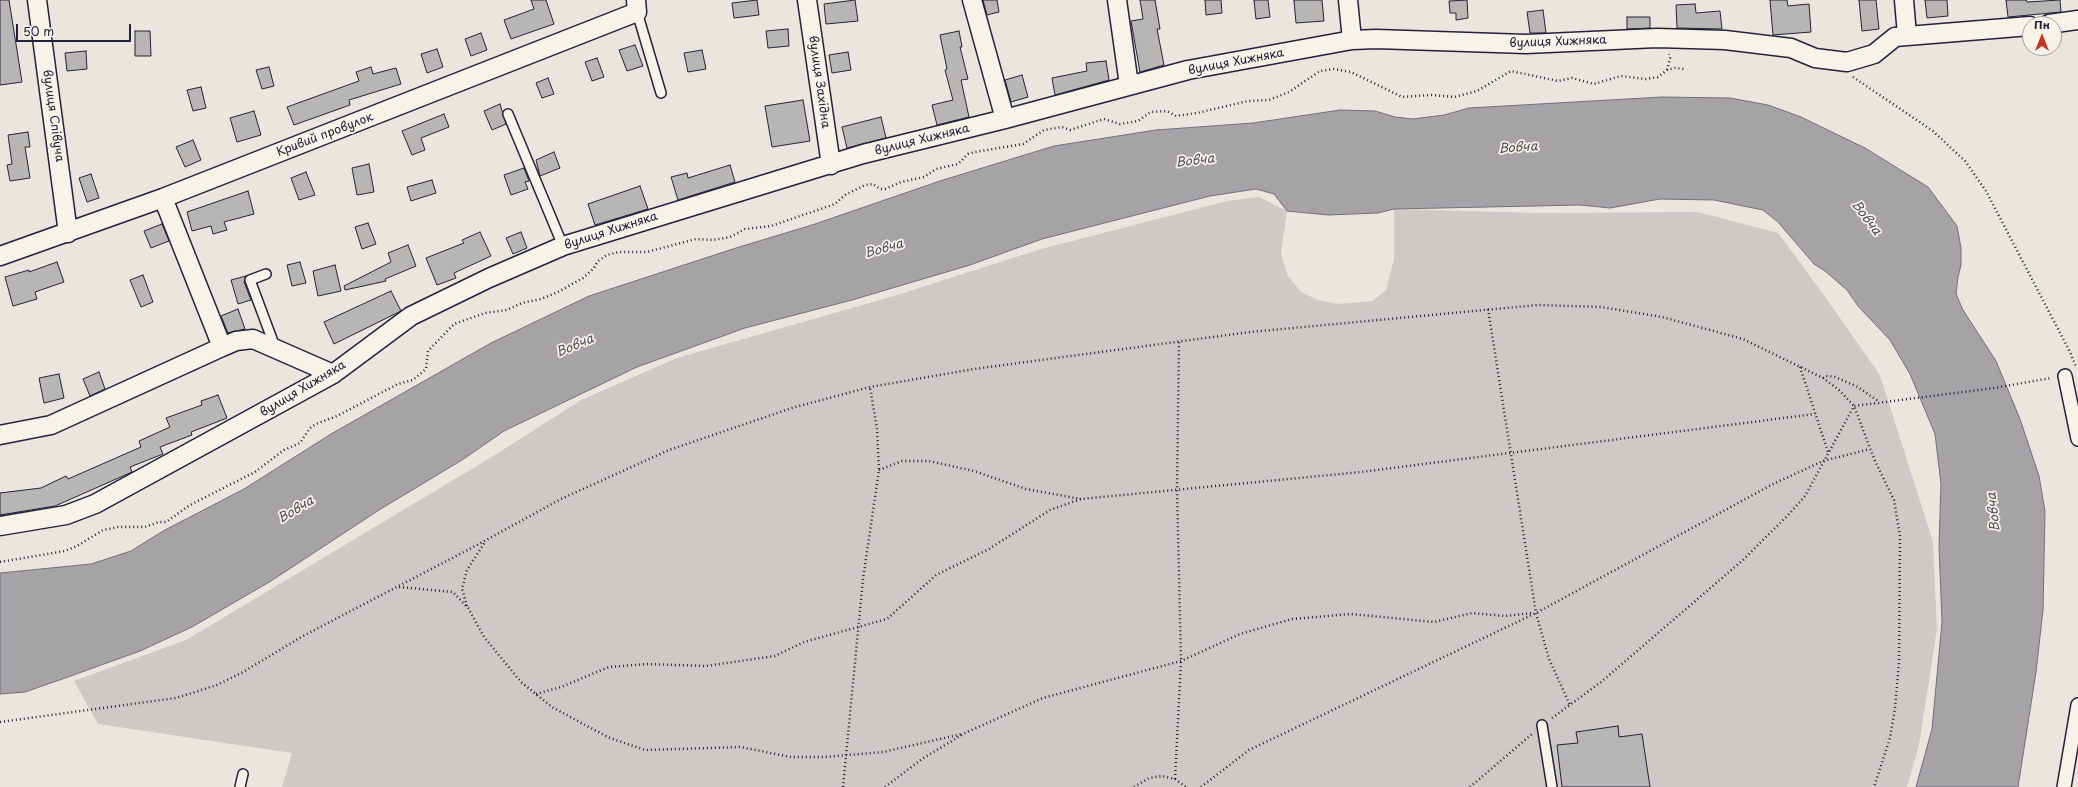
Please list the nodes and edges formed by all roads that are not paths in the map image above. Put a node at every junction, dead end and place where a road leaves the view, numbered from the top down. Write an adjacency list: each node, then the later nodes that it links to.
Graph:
1 (38, 0): 19 (street, вулиця Співуча)
2 (807, 0): 17 (street, вулиця Західна)
3 (972, 0): 16 (street)
4 (1117, 0): 13 (street)
5 (1348, 0): 12 (street)
6 (1904, 0): 11 (street)
7 (637, 6): 14 (lane); 18 (street, Кривий провулок)
8 (2078, 20): 9 (street)
9 (2062, 22)
10 (2022, 27): 11 (street, вулиця Хижняка)
11 (1907, 35): 12 (street, вулиця Хижняка)
12 (1352, 40): 13 (street, вулиця Хижняка)
13 (1129, 86): 16 (street, вулиця Хижняка)
14 (661, 93)
15 (508, 114): 20 (lane)
16 (1005, 120): 17 (street, вулиця Хижняка)
17 (831, 165): 20 (street, вулиця Хижняка)
18 (164, 198): 19 (street, Кривий провулок); 23 (street)
19 (68, 233): 21 (street, Кривий провулок)
20 (563, 246): 25 (street, вулиця Хижняка)
21 (0, 256)
22 (266, 274): 24 (lane)
23 (222, 347): 24 (street); 27 (street)
24 (276, 349): 25 (street)
25 (333, 374): 29 (street, вулиця Хижняка)
26 (2065, 376): 28 (street)
27 (0, 435)
28 (2078, 439)
29 (0, 526)
30 (2078, 705): 35 (street)
31 (1542, 725): 34 (lane)
32 (243, 774): 33 (lane)
33 (240, 787)
34 (1552, 787)
35 (2064, 787)

